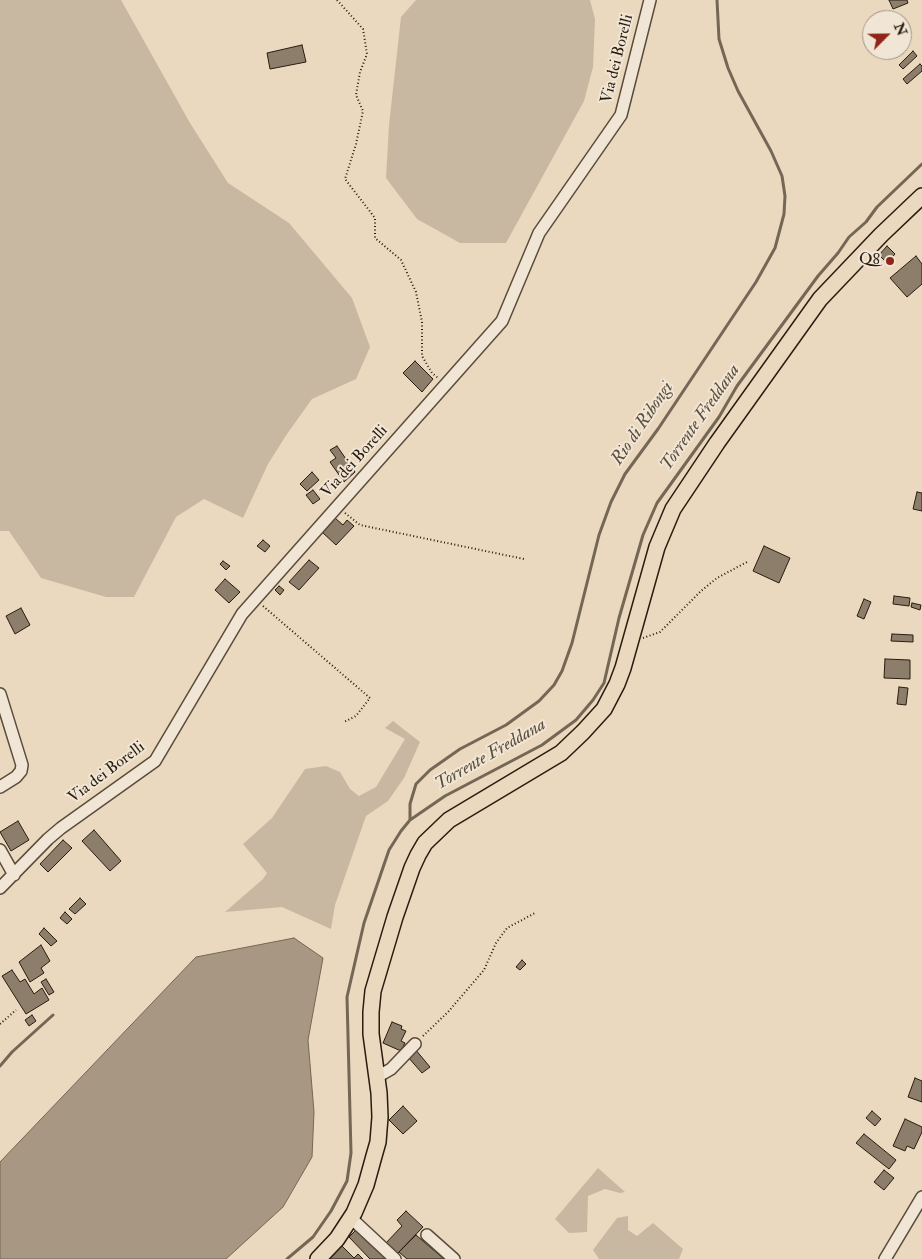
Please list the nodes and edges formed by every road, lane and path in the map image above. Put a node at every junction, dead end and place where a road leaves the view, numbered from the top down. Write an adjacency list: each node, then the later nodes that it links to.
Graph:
1 (337, 0): 4 (path)
2 (650, 0): 4 (street, Via dei Borelli)
3 (922, 196): 9 (main road)
4 (445, 385): 5 (street, Via dei Borelli)
5 (337, 506): 6 (path); 8 (street, Via dei Borelli)
6 (524, 559)
7 (747, 562): 9 (path)
8 (255, 599): 11 (path); 14 (street, Via dei Borelli)
9 (631, 641): 20 (main road)
10 (0, 694): 12 (street)
11 (344, 722)
12 (0, 787)
13 (0, 850): 14 (street)
14 (14, 875): 15 (street, Via dei Borelli)
15 (0, 888)
16 (535, 913): 19 (path)
17 (16, 1010): 18 (path)
18 (0, 1024)
19 (415, 1044): 20 (street)
20 (377, 1077): 22 (main road)
21 (922, 1197): 27 (street)
22 (351, 1218): 24 (main road); 25 (street)
23 (427, 1235): 26 (street)
24 (318, 1259)
25 (395, 1259)
26 (454, 1259)
27 (886, 1259)

